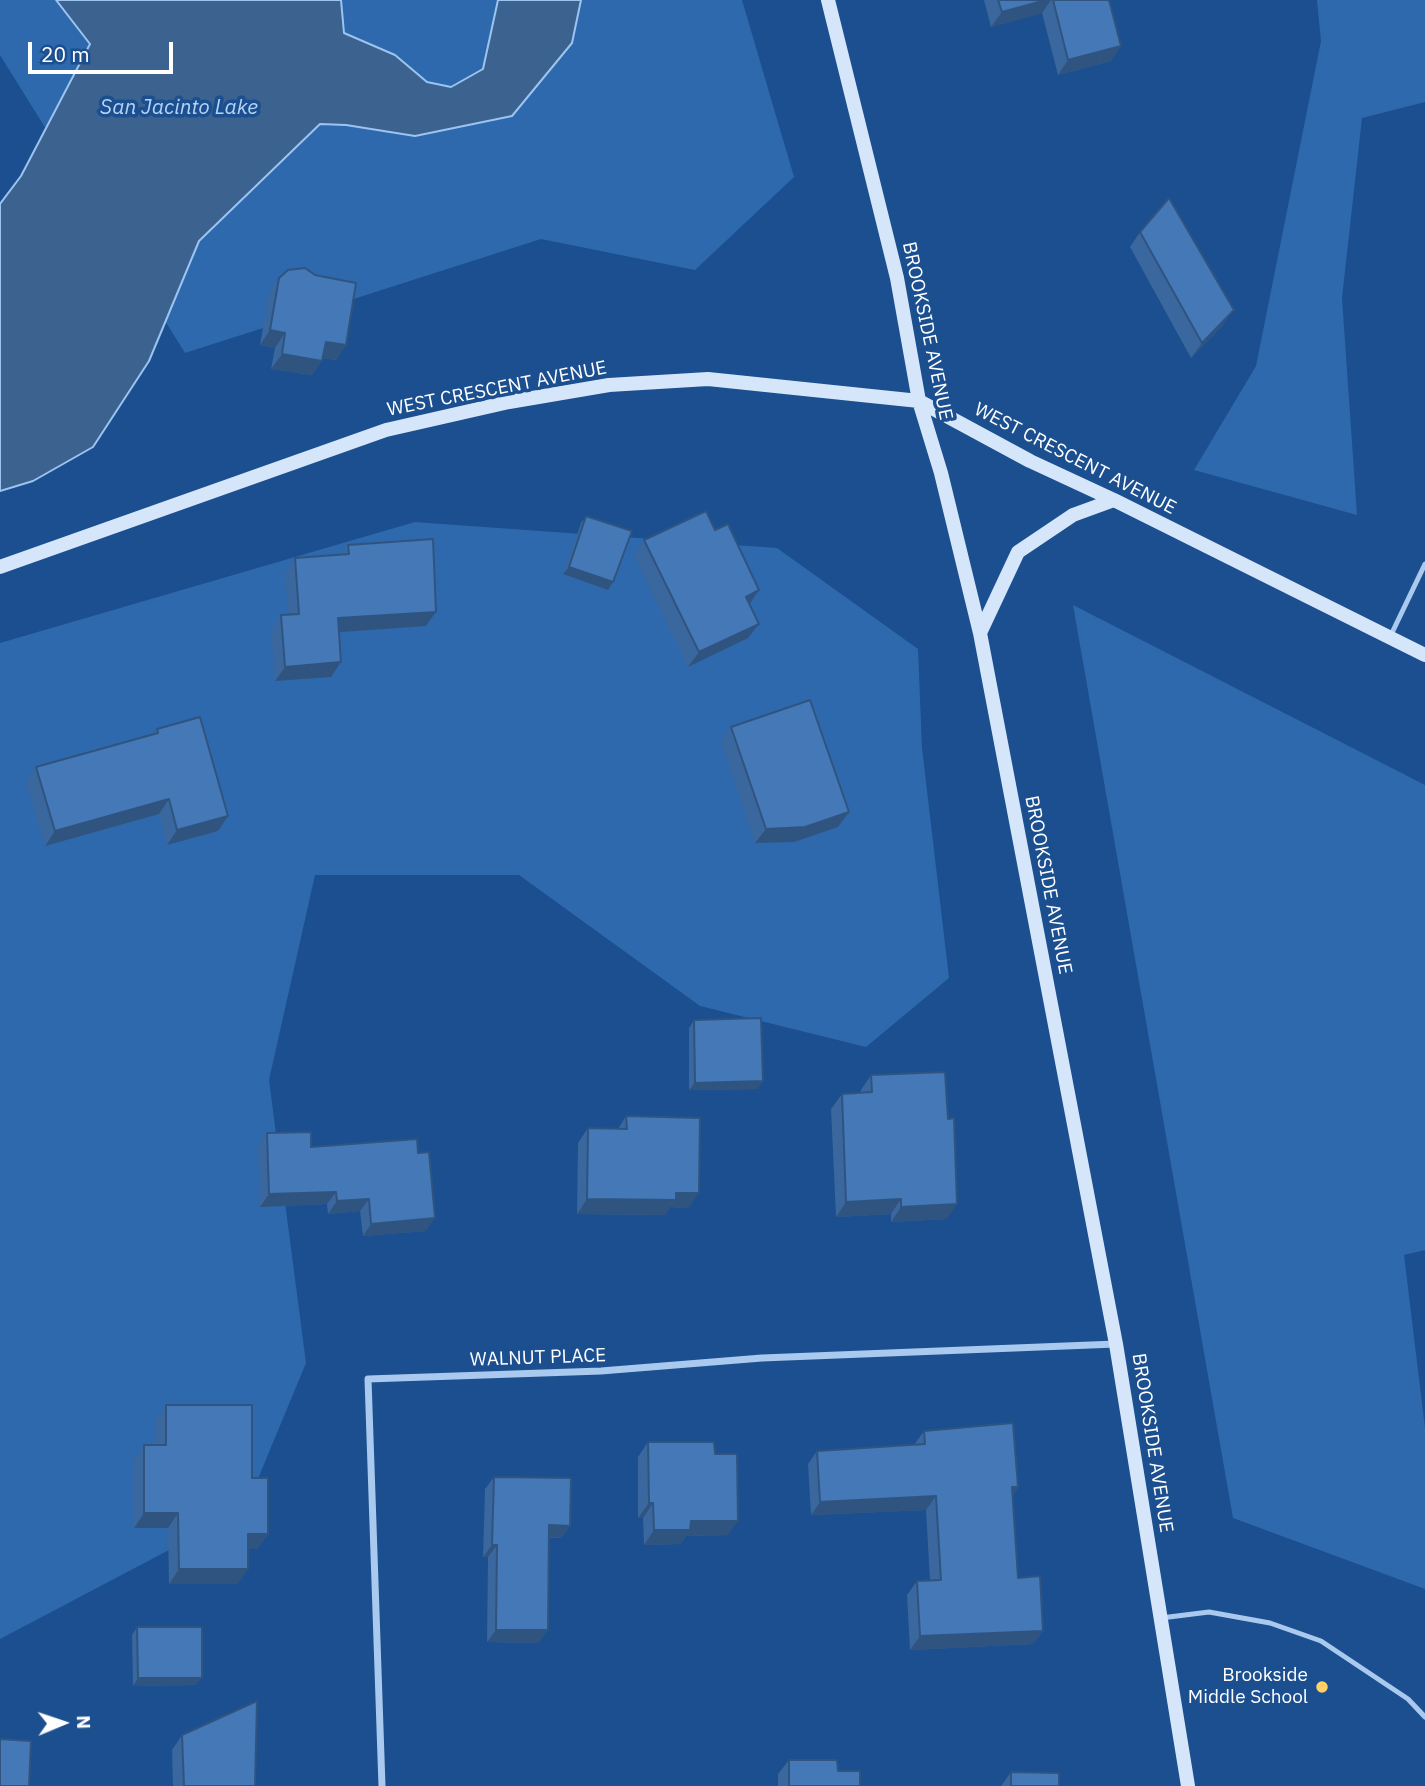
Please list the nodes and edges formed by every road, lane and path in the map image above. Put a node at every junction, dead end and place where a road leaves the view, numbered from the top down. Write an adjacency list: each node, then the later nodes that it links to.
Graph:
1 (828, 0): 2 (main road, BROOKSIDE AVENUE)
2 (919, 401): 3 (main road, WEST CRESCENT AVENUE); 5 (main road, WEST CRESCENT AVENUE); 6 (main road, BROOKSIDE AVENUE)
3 (1114, 500): 6 (main road); 7 (main road, WEST CRESCENT AVENUE)
4 (1425, 564): 7 (lane)
5 (0, 567)
6 (980, 634): 9 (main road, BROOKSIDE AVENUE)
7 (1389, 637): 8 (main road, WEST CRESCENT AVENUE)
8 (1425, 655)
9 (1116, 1344): 10 (main road, BROOKSIDE AVENUE); 12 (street, WALNUT PLACE)
10 (1160, 1618): 11 (lane); 13 (main road, BROOKSIDE AVENUE)
11 (1425, 1717)
12 (382, 1786)
13 (1188, 1786)

